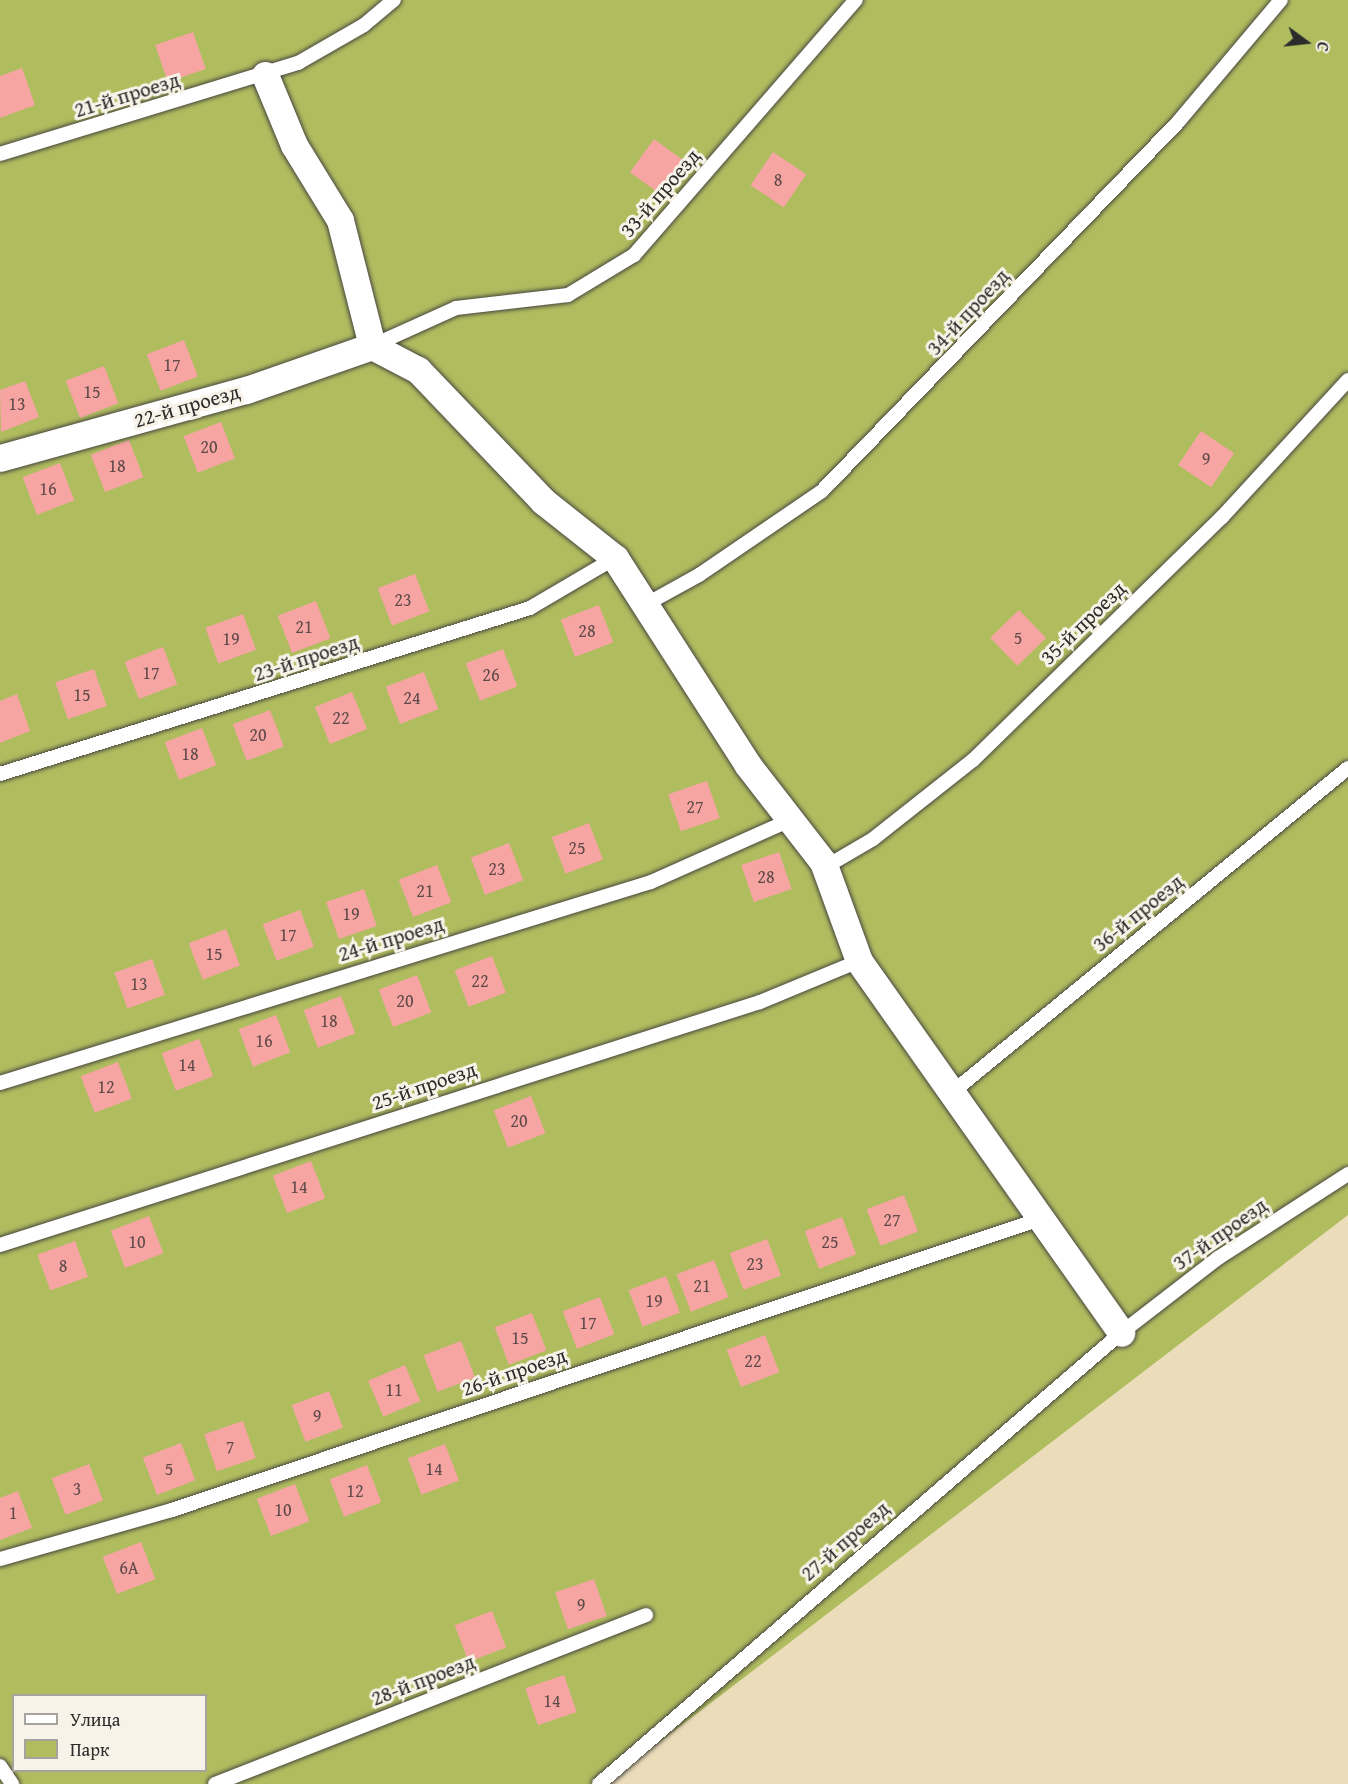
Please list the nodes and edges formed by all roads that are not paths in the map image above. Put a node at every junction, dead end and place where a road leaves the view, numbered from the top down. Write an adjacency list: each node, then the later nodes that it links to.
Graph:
1 (394, 0): 4 (lane, 21-й проезд)
2 (856, 0): 6 (lane, 33-й проезд)
3 (1281, 0): 10 (lane, 34-й проезд)
4 (265, 75): 5 (lane, 21-й проезд); 6 (street)
5 (0, 154)
6 (372, 346): 8 (street, 22-й проезд); 9 (street)
7 (1348, 380): 14 (lane, 35-й проезд)
8 (0, 458)
9 (615, 558): 10 (street); 12 (lane, 23-й проезд)
10 (644, 597): 13 (street)
11 (1348, 768): 17 (lane, 36-й проезд)
12 (0, 774)
13 (788, 821): 14 (street); 16 (lane, 24-й проезд)
14 (823, 862): 15 (street)
15 (859, 961): 17 (street); 20 (lane, 25-й проезд)
16 (0, 1083)
17 (955, 1090): 19 (street)
18 (1348, 1174): 21 (lane, 37-й проезд)
19 (1040, 1219): 21 (street); 22 (lane, 26-й проезд)
20 (0, 1245)
21 (1121, 1334): 27 (lane, 27-й проезд)
22 (0, 1559)
23 (646, 1615): 26 (lane, 28-й проезд)
24 (0, 1766): 25 (lane)
25 (12, 1784)
26 (215, 1784)
27 (599, 1784)

